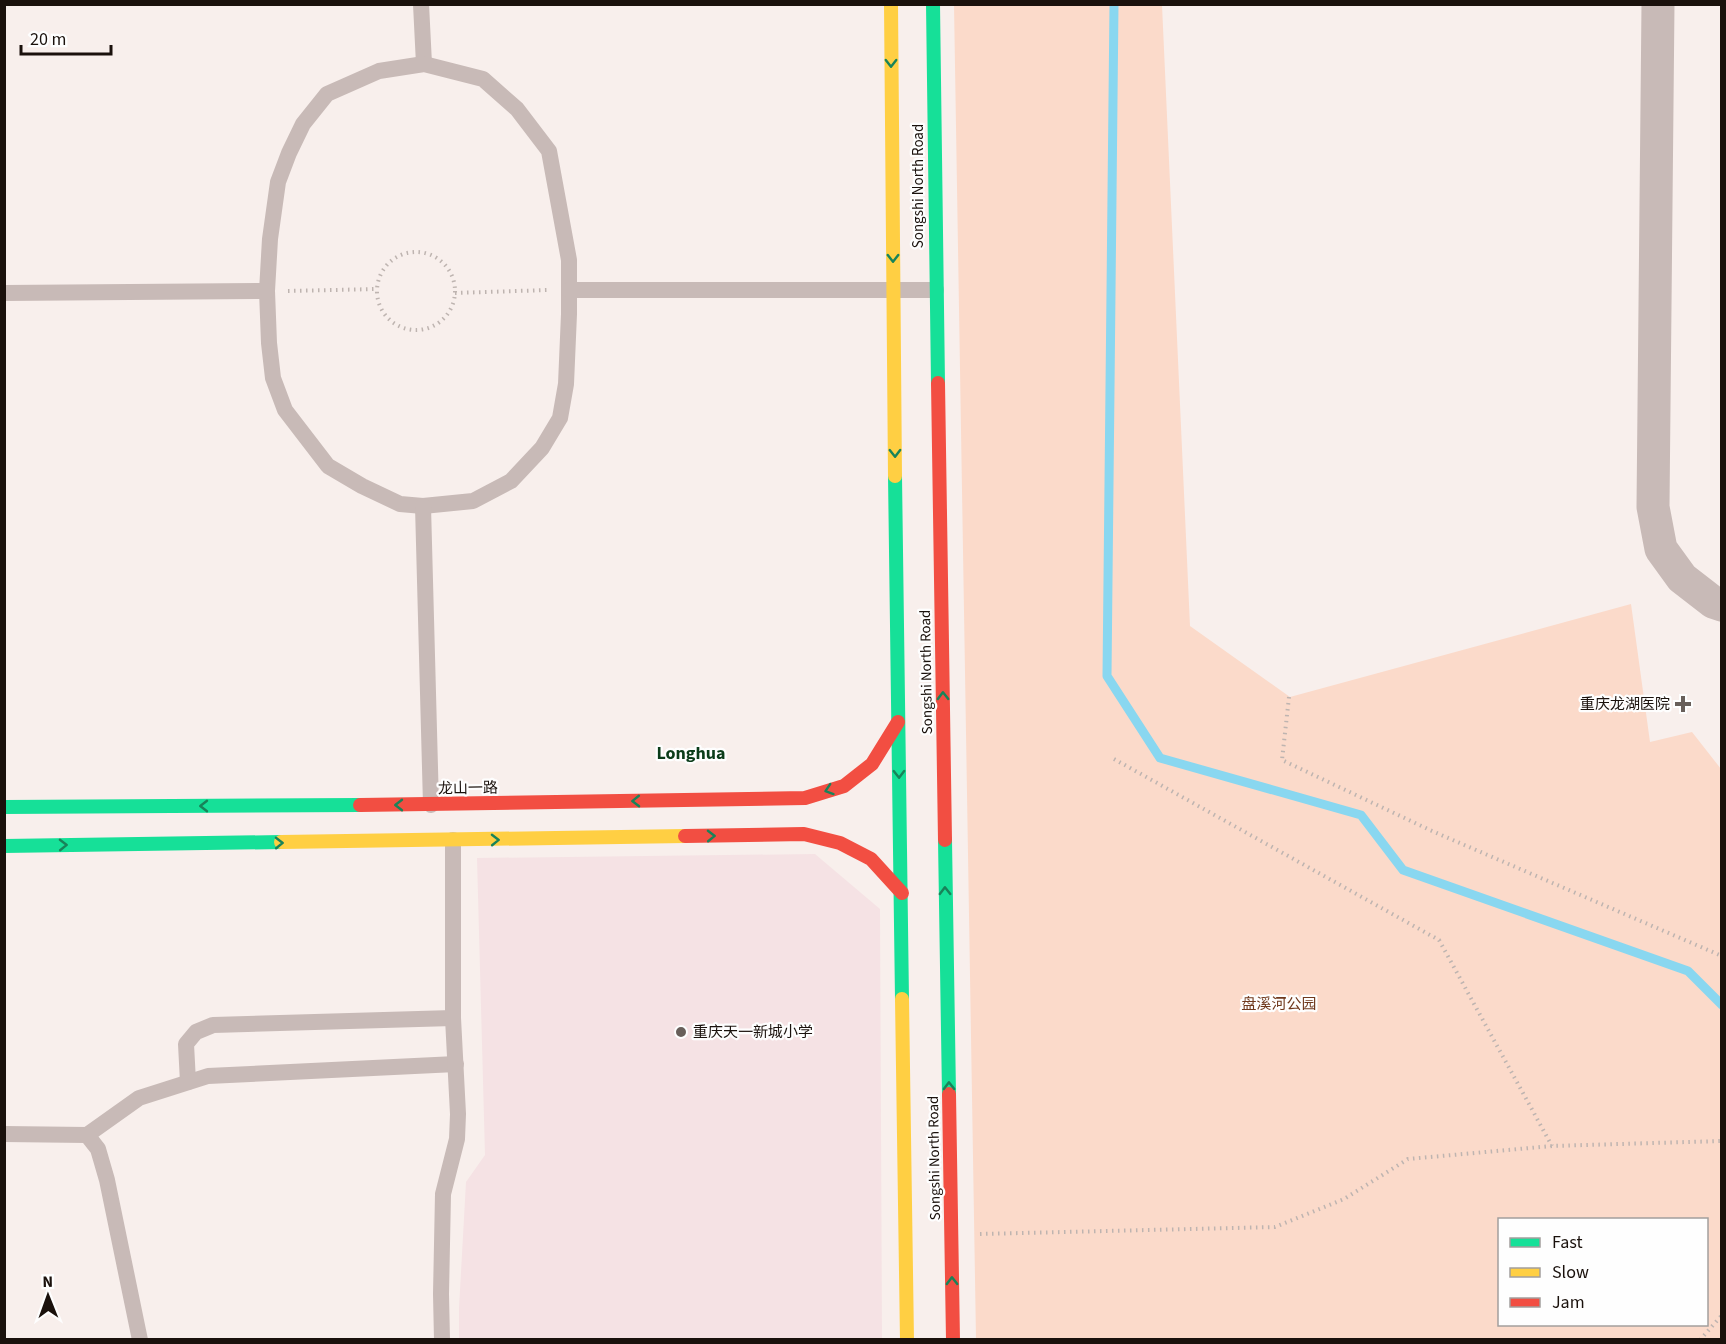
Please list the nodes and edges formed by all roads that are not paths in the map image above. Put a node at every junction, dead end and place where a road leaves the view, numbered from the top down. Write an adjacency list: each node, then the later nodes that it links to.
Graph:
1 (421, 4): 5 (lane)
2 (891, 4): 7 (main road, Songshi North Road, one-way to 7)
3 (933, 4): 8 (main road, Songshi North Road)
4 (1658, 4): 12 (street)
5 (424, 64): 6 (lane); 9 (lane)
6 (569, 290): 7 (lane); 11 (lane)
7 (893, 290): 8 (lane); 13 (main road, Songshi North Road, one-way to 13)
8 (936, 290): 27 (main road, Songshi North Road, one-way to 8)
9 (267, 291): 10 (lane); 11 (lane)
10 (4, 293)
11 (423, 506): 14 (lane)
12 (1722, 605)
13 (898, 722): 14 (main road, 龙山一路, one-way to 14); 18 (main road, Songshi North Road, one-way to 18)
14 (430, 805): 15 (main road, 龙山一路, one-way to 15)
15 (4, 807)
16 (453, 840): 17 (main road, one-way to 16); 18 (main road, one-way to 18); 19 (lane)
17 (4, 846)
18 (902, 893): 26 (main road, Songshi North Road)
19 (453, 1018): 20 (lane); 21 (lane)
20 (456, 1064): 21 (lane); 25 (lane)
21 (188, 1082): 23 (lane)
22 (4, 1134): 23 (lane)
23 (87, 1135): 24 (lane)
24 (140, 1340)
25 (442, 1340)
26 (907, 1340)
27 (953, 1340)

